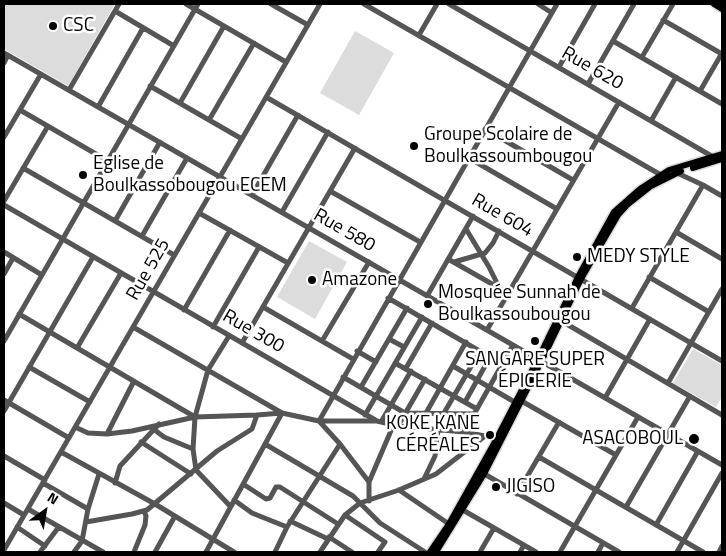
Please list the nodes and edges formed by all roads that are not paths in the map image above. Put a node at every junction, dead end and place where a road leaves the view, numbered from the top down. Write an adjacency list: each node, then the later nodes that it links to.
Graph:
1 (119, 4): 16 (street)
2 (186, 4): 14 (street)
3 (274, 4): 19 (street)
4 (320, 4): 19 (street, Rue 525)
5 (364, 4): 22 (street)
6 (437, 4): 22 (street)
7 (449, 4): 26 (street, Rue 620)
8 (538, 4): 17 (street)
9 (557, 4): 17 (street)
10 (595, 4): 32 (street)
11 (634, 4): 23 (street)
12 (673, 4): 18 (street)
13 (714, 4): 15 (main road)
14 (196, 6): 20 (street); 25 (street)
15 (722, 9)
16 (115, 11): 21 (street); 38 (street)
17 (552, 13): 26 (street)
18 (663, 20): 28 (street); 29 (street)
19 (308, 25): 30 (street, Rue 525)
20 (224, 26): 24 (street); 42 (street)
21 (143, 28): 25 (street); 44 (street)
22 (419, 35): 37 (street)
23 (613, 41): 29 (street); 35 (street)
24 (254, 43): 30 (street); 47 (street)
25 (174, 46): 36 (street)
26 (530, 51): 32 (street, Rue 620); 37 (street)
27 (6, 54): 31 (street); 33 (street, Rue 580)
28 (722, 54): 39 (street)
29 (642, 57): 34 (street)
30 (286, 62): 40 (street, Rue 525)
31 (4, 64)
32 (559, 67): 35 (street, Rue 620)
33 (40, 74): 38 (street, Rue 580); 45 (street)
34 (676, 77): 39 (street); 48 (street)
35 (588, 84): 41 (street, Rue 620)
36 (150, 86): 42 (street); 49 (street)
37 (509, 88): 51 (street); 55 (street)
38 (69, 90): 44 (street, Rue 580)
39 (700, 91): 43 (street)
40 (266, 97): 46 (street, Rue 604); 54 (street, Rue 525)
41 (619, 102): 48 (street, Rue 620); 55 (street)
42 (180, 103): 47 (street)
43 (722, 104)
44 (98, 107): 49 (street, Rue 580)
45 (20, 110): 50 (street); 53 (street)
46 (298, 115): 52 (street, Rue 604); 69 (street)
47 (209, 120): 54 (street)
48 (651, 120): 58 (street, Rue 620)
49 (128, 124): 56 (street, Rue 580); 61 (street)
50 (48, 126): 61 (street); 62 (street)
51 (485, 129): 60 (street); 66 (street)
52 (328, 132): 57 (street, Rue 604); 77 (street)
53 (4, 137)
54 (242, 139): 65 (street, Rue 525)
55 (597, 139): 64 (street); 66 (street)
56 (160, 142): 59 (street, Rue 580); 79 (street)
57 (355, 148): 68 (street); 71 (street, Rue 604)
58 (719, 157): 63 (main road)
59 (187, 158): 65 (street, Rue 580); 85 (street)
60 (469, 158): 71 (street); 75 (street)
61 (108, 161): 73 (street)
62 (23, 168): 72 (street); 73 (street)
63 (672, 172): 64 (main road); 67 (street); 103 (main road)
64 (660, 175): 103 (main road)
65 (220, 177): 69 (street, Rue 580); 76 (street, Rue 525)
66 (573, 180): 75 (street)
67 (703, 185): 70 (street); 84 (street)
68 (330, 190): 80 (street); 87 (street)
69 (252, 195): 77 (street, Rue 580)
70 (722, 196)
71 (444, 200): 78 (street, Rue 604); 87 (street)
72 (4, 202)
73 (83, 203): 79 (street); 86 (street)
74 (4, 205): 86 (street, Rue 300)
75 (557, 209): 89 (street)
76 (199, 212): 82 (street); 92 (street, Rue 525)
77 (282, 212): 80 (street, Rue 580)
78 (473, 216): 81 (street); 83 (street, Rue 604)
79 (115, 221): 85 (street)
80 (309, 228): 97 (street, Rue 580); 99 (street)
81 (466, 229): 91 (street); 95 (street)
82 (230, 230): 88 (street); 115 (street)
83 (499, 231): 89 (street, Rue 604); 91 (street)
84 (676, 232): 96 (street); 104 (street)
85 (142, 236): 92 (street)
86 (62, 239): 93 (street, Rue 300); 102 (street)
87 (420, 242): 105 (street)
88 (259, 247): 99 (street); 123 (street)
89 (532, 251): 103 (street, Rue 604); 109 (street)
90 (4, 252): 94 (street)
91 (481, 254): 98 (street); 106 (street)
92 (174, 255): 108 (street, Rue 525)
93 (93, 257): 100 (street, Rue 300); 125 (street)
94 (13, 258): 101 (street); 102 (street)
95 (448, 259): 98 (street); 110 (street)
96 (722, 259)
97 (369, 262): 105 (street, Rue 580); 129 (street)
98 (454, 262): 106 (street)
99 (288, 263): 112 (street)
100 (121, 273): 108 (street, Rue 300); 135 (street)
101 (4, 274)
102 (42, 275): 117 (street)
103 (579, 278): 114 (street, Rue 604); 120 (main road)
104 (649, 278): 114 (street); 116 (street)
105 (399, 279): 110 (street, Rue 580); 111 (street)
106 (499, 288): 109 (street)
107 (722, 289): 116 (street)
108 (153, 292): 115 (street, Rue 300); 122 (street, Rue 525)
109 (508, 293): 124 (street)
110 (427, 296): 124 (street, Rue 580)
111 (388, 298): 113 (street); 136 (street)
112 (263, 307): 129 (street); 131 (street)
113 (407, 308): 118 (street); 127 (street)
114 (632, 308): 119 (street, Rue 604)
115 (184, 310): 123 (street, Rue 300)
116 (709, 312): 132 (street)
117 (19, 314): 125 (street); 128 (street)
118 (422, 317): 121 (street); 134 (street)
119 (650, 319): 132 (street, Rue 604); 141 (street)
120 (559, 320): 140 (main road); 141 (street)
121 (432, 323): 130 (street); 150 (street)
122 (133, 327): 148 (street, Rue 525); 149 (street)
123 (213, 327): 126 (street, Rue 300)
124 (487, 330): 133 (street, Rue 580)
125 (49, 332): 135 (street); 146 (street)
126 (229, 336): 131 (street, Rue 300); 149 (street)
127 (389, 339): 134 (street); 143 (street)
128 (4, 341)
129 (322, 341): 139 (street)
130 (466, 342): 137 (street); 147 (street)
131 (242, 343): 160 (street, Rue 300)
132 (691, 343): 142 (street, Rue 604); 156 (street)
133 (513, 345): 140 (street, Rue 580); 145 (street)
134 (404, 347): 144 (street)
135 (77, 348): 148 (street)
136 (357, 351): 139 (street); 143 (street)
137 (480, 351): 138 (street); 151 (street)
138 (490, 357): 145 (street); 154 (street)
139 (353, 359): 152 (street)
140 (540, 360): 164 (street, Rue 580); 168 (main road)
141 (627, 360): 156 (street); 164 (street)
142 (722, 361)
143 (376, 362): 157 (street)
144 (396, 363): 150 (street); 161 (street)
145 (502, 364): 158 (street)
146 (29, 366): 165 (street); 166 (street)
147 (453, 366): 151 (street); 159 (street)
148 (110, 367): 155 (street); 166 (street, Rue 525)
149 (208, 370): 172 (street); 180 (street)
150 (408, 370): 153 (street); 169 (street)
151 (467, 374): 154 (street); 162 (street)
152 (343, 376): 157 (street); 160 (street)
153 (425, 379): 159 (street); 173 (street)
154 (477, 380): 158 (street); 167 (street)
155 (134, 381): 180 (street); 190 (street)
156 (668, 383): 163 (street)
157 (361, 387): 161 (street)
158 (489, 387): 168 (street); 170 (street)
159 (441, 388): 162 (street); 174 (street)
160 (332, 395): 178 (street, Rue 300); 182 (street)
161 (376, 396): 169 (street); 178 (street)
162 (454, 396): 167 (street); 175 (street)
163 (690, 396): 179 (street); 191 (street)
164 (605, 398): 181 (street, Rue 580)
165 (6, 401): 171 (street); 193 (street)
166 (90, 402): 186 (street, Rue 525)
167 (465, 402): 170 (street)
168 (519, 402): 184 (street); 194 (main road)
169 (391, 405): 173 (street); 183 (street)
170 (477, 409): 176 (street)
171 (4, 411)
172 (282, 413): 177 (street); 182 (street); 196 (street)
173 (405, 413): 174 (street); 185 (street)
174 (426, 413): 175 (street)
175 (444, 413): 176 (street)
176 (474, 414): 189 (street)
177 (257, 415): 180 (street); 205 (street)
178 (365, 415): 183 (street, Rue 300)
179 (722, 415)
180 (195, 416): 187 (street); 198 (street)
181 (638, 417): 191 (street, Rue 580); 201 (street)
182 (319, 421): 183 (street); 197 (street)
183 (379, 422): 185 (street, Rue 300)
184 (559, 422): 201 (street); 203 (street)
185 (395, 426): 188 (street, Rue 300); 212 (street)
186 (75, 427): 190 (street); 193 (street, Rue 525)
187 (152, 428): 190 (street); 195 (street); 198 (street)
188 (438, 430): 189 (street, Rue 300); 210 (street)
189 (464, 432): 192 (street, Rue 300)
190 (107, 434)
191 (668, 434): 199 (street, Rue 580); 225 (street)
192 (485, 436): 194 (street, Rue 300); 210 (street)
193 (69, 438): 200 (street, Rue 525)
194 (498, 441): 206 (main road)
195 (141, 442): 205 (street); 213 (street)
196 (265, 444): 209 (street); 214 (street)
197 (340, 444): 209 (street); 212 (street)
198 (193, 449): 205 (street)
199 (698, 451): 204 (street, Rue 580); 237 (street)
200 (61, 452): 208 (street); 211 (street, Rue 525)
201 (616, 455): 216 (street)
202 (4, 456): 211 (street)
203 (538, 457): 216 (street); 217 (street)
204 (722, 465)
205 (194, 472): 223 (street); 224 (street)
206 (481, 473): 217 (street); 228 (main road)
207 (722, 473): 245 (street)
208 (99, 474): 213 (street); 227 (street)
209 (319, 476): 220 (street); 222 (street)
210 (424, 480): 215 (street)
211 (44, 481): 226 (street, Rue 525); 227 (street)
212 (370, 482): 219 (street)
213 (115, 483): 223 (street)
214 (243, 484): 218 (street); 220 (street)
215 (399, 490): 219 (street); 236 (street)
216 (596, 490): 225 (street); 239 (street)
217 (517, 494): 239 (street)
218 (234, 500): 224 (street); 234 (street)
219 (369, 501): 222 (street)
220 (303, 502): 234 (street); 235 (street)
221 (4, 503): 230 (street)
222 (360, 503): 231 (street); 262 (street)
223 (156, 504): 229 (street); 232 (street)
224 (230, 506): 243 (street)
225 (626, 507): 237 (street)
226 (28, 509): 230 (street, Rue 525); 240 (street)
227 (88, 509): 233 (street)
228 (461, 509): 236 (main road); 241 (street); 264 (main road)
229 (144, 511): 233 (street); 254 (street)
230 (24, 515): 238 (street, Rue 525)
231 (344, 515): 235 (street); 261 (street)
232 (174, 516): 243 (street); 255 (street)
233 (86, 522): 244 (street)
234 (289, 524): 242 (street); 258 (street)
235 (338, 524): 242 (street)
236 (449, 524): 263 (main road)
237 (656, 525): 245 (street)
238 (17, 527): 248 (street); 250 (street, Rue 525)
239 (574, 527): 246 (street); 268 (street)
240 (58, 528): 244 (street); 248 (street)
241 (494, 528): 247 (street); 265 (street)
242 (329, 538): 259 (street); 260 (street)
243 (213, 539): 256 (street); 257 (street)
244 (82, 541): 252 (street); 253 (street)
245 (683, 541): 271 (street); 272 (street)
246 (603, 543): 269 (street); 270 (street)
247 (524, 545): 266 (street); 267 (street)
248 (45, 546): 251 (street)
249 (722, 546): 273 (street)
250 (4, 550)
251 (40, 552)
252 (74, 552)
253 (103, 552)
254 (134, 552)
255 (155, 552)
256 (206, 552)
257 (234, 552)
258 (275, 552)
259 (321, 552)
260 (352, 552)
261 (378, 552)
262 (426, 552)
263 (430, 552)
264 (436, 552)
265 (480, 552)
266 (520, 552)
267 (536, 552)
268 (560, 552)
269 (598, 552)
270 (619, 552)
271 (677, 552)
272 (704, 552)
273 (719, 552)

